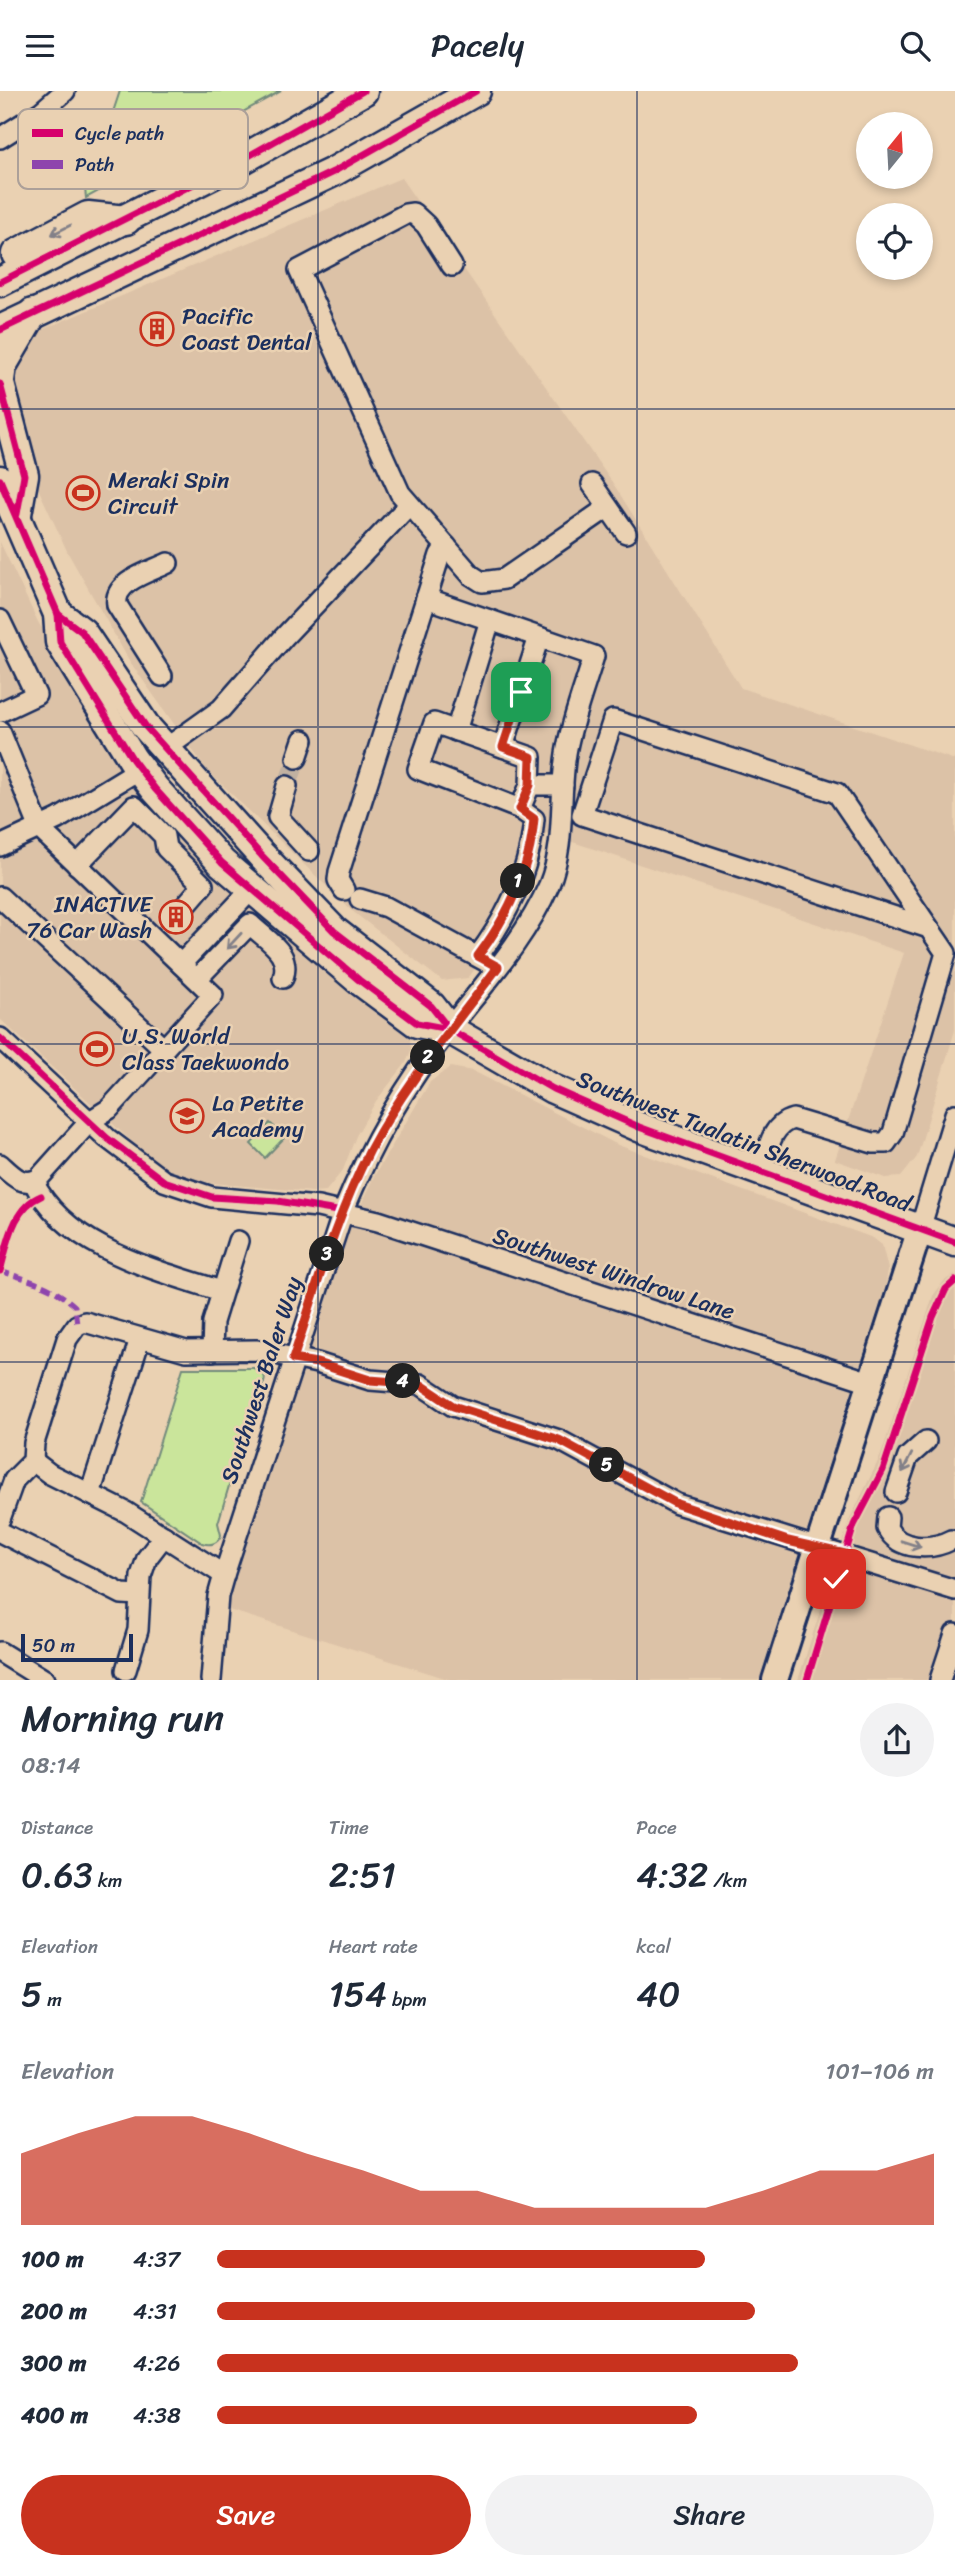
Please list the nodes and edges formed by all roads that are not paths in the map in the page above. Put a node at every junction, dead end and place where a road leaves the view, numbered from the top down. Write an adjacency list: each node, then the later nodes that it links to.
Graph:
1 (65, 91): 4 (street)
2 (363, 91): 7 (highway)
3 (476, 91): 13 (highway)
4 (44, 109)
5 (18, 127): 6 (street)
6 (0, 138)
7 (248, 154)
8 (183, 189): 9 (highway)
9 (126, 220): 10 (highway, one-way to 10); 12 (highway)
10 (0, 263)
11 (452, 266): 18 (street)
12 (0, 282)
13 (33, 313): 14 (highway); 15 (highway)
14 (0, 330)
15 (0, 382): 20 (highway)
16 (0, 480): 20 (highway, Southwest Tualatin Sherwood Road)
17 (592, 484): 19 (street)
18 (409, 505): 22 (street); 34 (street)
19 (607, 508): 21 (street); 22 (street)
20 (17, 514): 25 (highway, Southwest Tualatin Sherwood Road)
21 (626, 533)
22 (446, 546): 24 (street)
23 (168, 563): 29 (street)
24 (426, 598): 27 (street); 49 (street)
25 (58, 614): 34 (highway, Southwest Tualatin Sherwood Road); 35 (highway, Southwest Tualatin Sherwood Road)
26 (0, 620): 30 (street)
27 (490, 620): 28 (street); 32 (street)
28 (539, 637): 33 (street); 37 (street, Southwest Baler Way)
29 (162, 676)
30 (0, 712)
31 (0, 731): 40 (street)
32 (456, 731): 33 (street); 39 (street)
33 (503, 747): 36 (street)
34 (165, 749): 42 (highway, Southwest Tualatin Sherwood Road)
35 (140, 769): 40 (street); 42 (highway); 45 (highway, Southwest Tualatin Sherwood Road)
36 (530, 785): 37 (street); 39 (street)
37 (563, 785): 51 (street, Southwest Baler Way)
38 (287, 786): 43 (street)
39 (520, 809): 49 (street)
40 (40, 829): 41 (street); 44 (street)
41 (0, 845)
42 (254, 846): 54 (highway, Southwest Tualatin Sherwood Road)
43 (309, 851)
44 (77, 865): 47 (street); 50 (street)
45 (251, 890): 50 (street); 54 (highway, Southwest Tualatin Sherwood Road)
46 (0, 897): 56 (street)
47 (185, 906)
48 (929, 928): 48 (street); 60 (street)
49 (478, 956): 51 (street)
50 (181, 964): 53 (street)
51 (498, 967): 54 (street, Southwest Baler Way)
52 (283, 978): 53 (street, one-way to 53)
53 (197, 979): 56 (street)
54 (449, 1029): 60 (highway, Southwest Tualatin Sherwood Road); 62 (street, Southwest Baler Way)
55 (0, 1038): 58 (street, Southwest Windrow Lane)
56 (164, 1049): 58 (street)
57 (955, 1114): 63 (street)
58 (90, 1121): 61 (street); 62 (street, Southwest Windrow Lane)
59 (0, 1164): 61 (street)
60 (761, 1172): 63 (highway, Southwest Tualatin Sherwood Road)
61 (33, 1181): 66 (street)
62 (343, 1212): 69 (street, Southwest Baler Way); 70 (street, Southwest Windrow Lane)
63 (920, 1229): 65 (highway, Southwest Tualatin Sherwood Road); 70 (main road)
64 (238, 1241): 66 (street)
65 (955, 1242)
66 (221, 1291): 68 (street)
67 (140, 1339): 68 (street); 72 (street); 74 (street)
68 (212, 1351): 69 (street)
69 (293, 1359): 80 (street); 81 (street, Southwest Baler Way)
70 (870, 1382): 80 (main road)
71 (926, 1441): 73 (street, one-way to 73)
72 (33, 1461): 74 (street); 76 (street)
73 (896, 1492)
74 (90, 1494): 78 (street)
75 (888, 1517): 79 (street, one-way to 79)
76 (0, 1519)
77 (0, 1532): 83 (street)
78 (164, 1536): 81 (street); 83 (street)
79 (951, 1540)
80 (817, 1548): 82 (street); 89 (main road)
81 (224, 1575): 88 (street, Southwest Baler Way)
82 (955, 1590)
83 (139, 1595): 86 (street)
84 (955, 1634): 90 (street)
85 (0, 1652): 87 (street)
86 (126, 1670)
87 (45, 1680)
88 (211, 1680)
89 (775, 1680)
90 (940, 1680)

